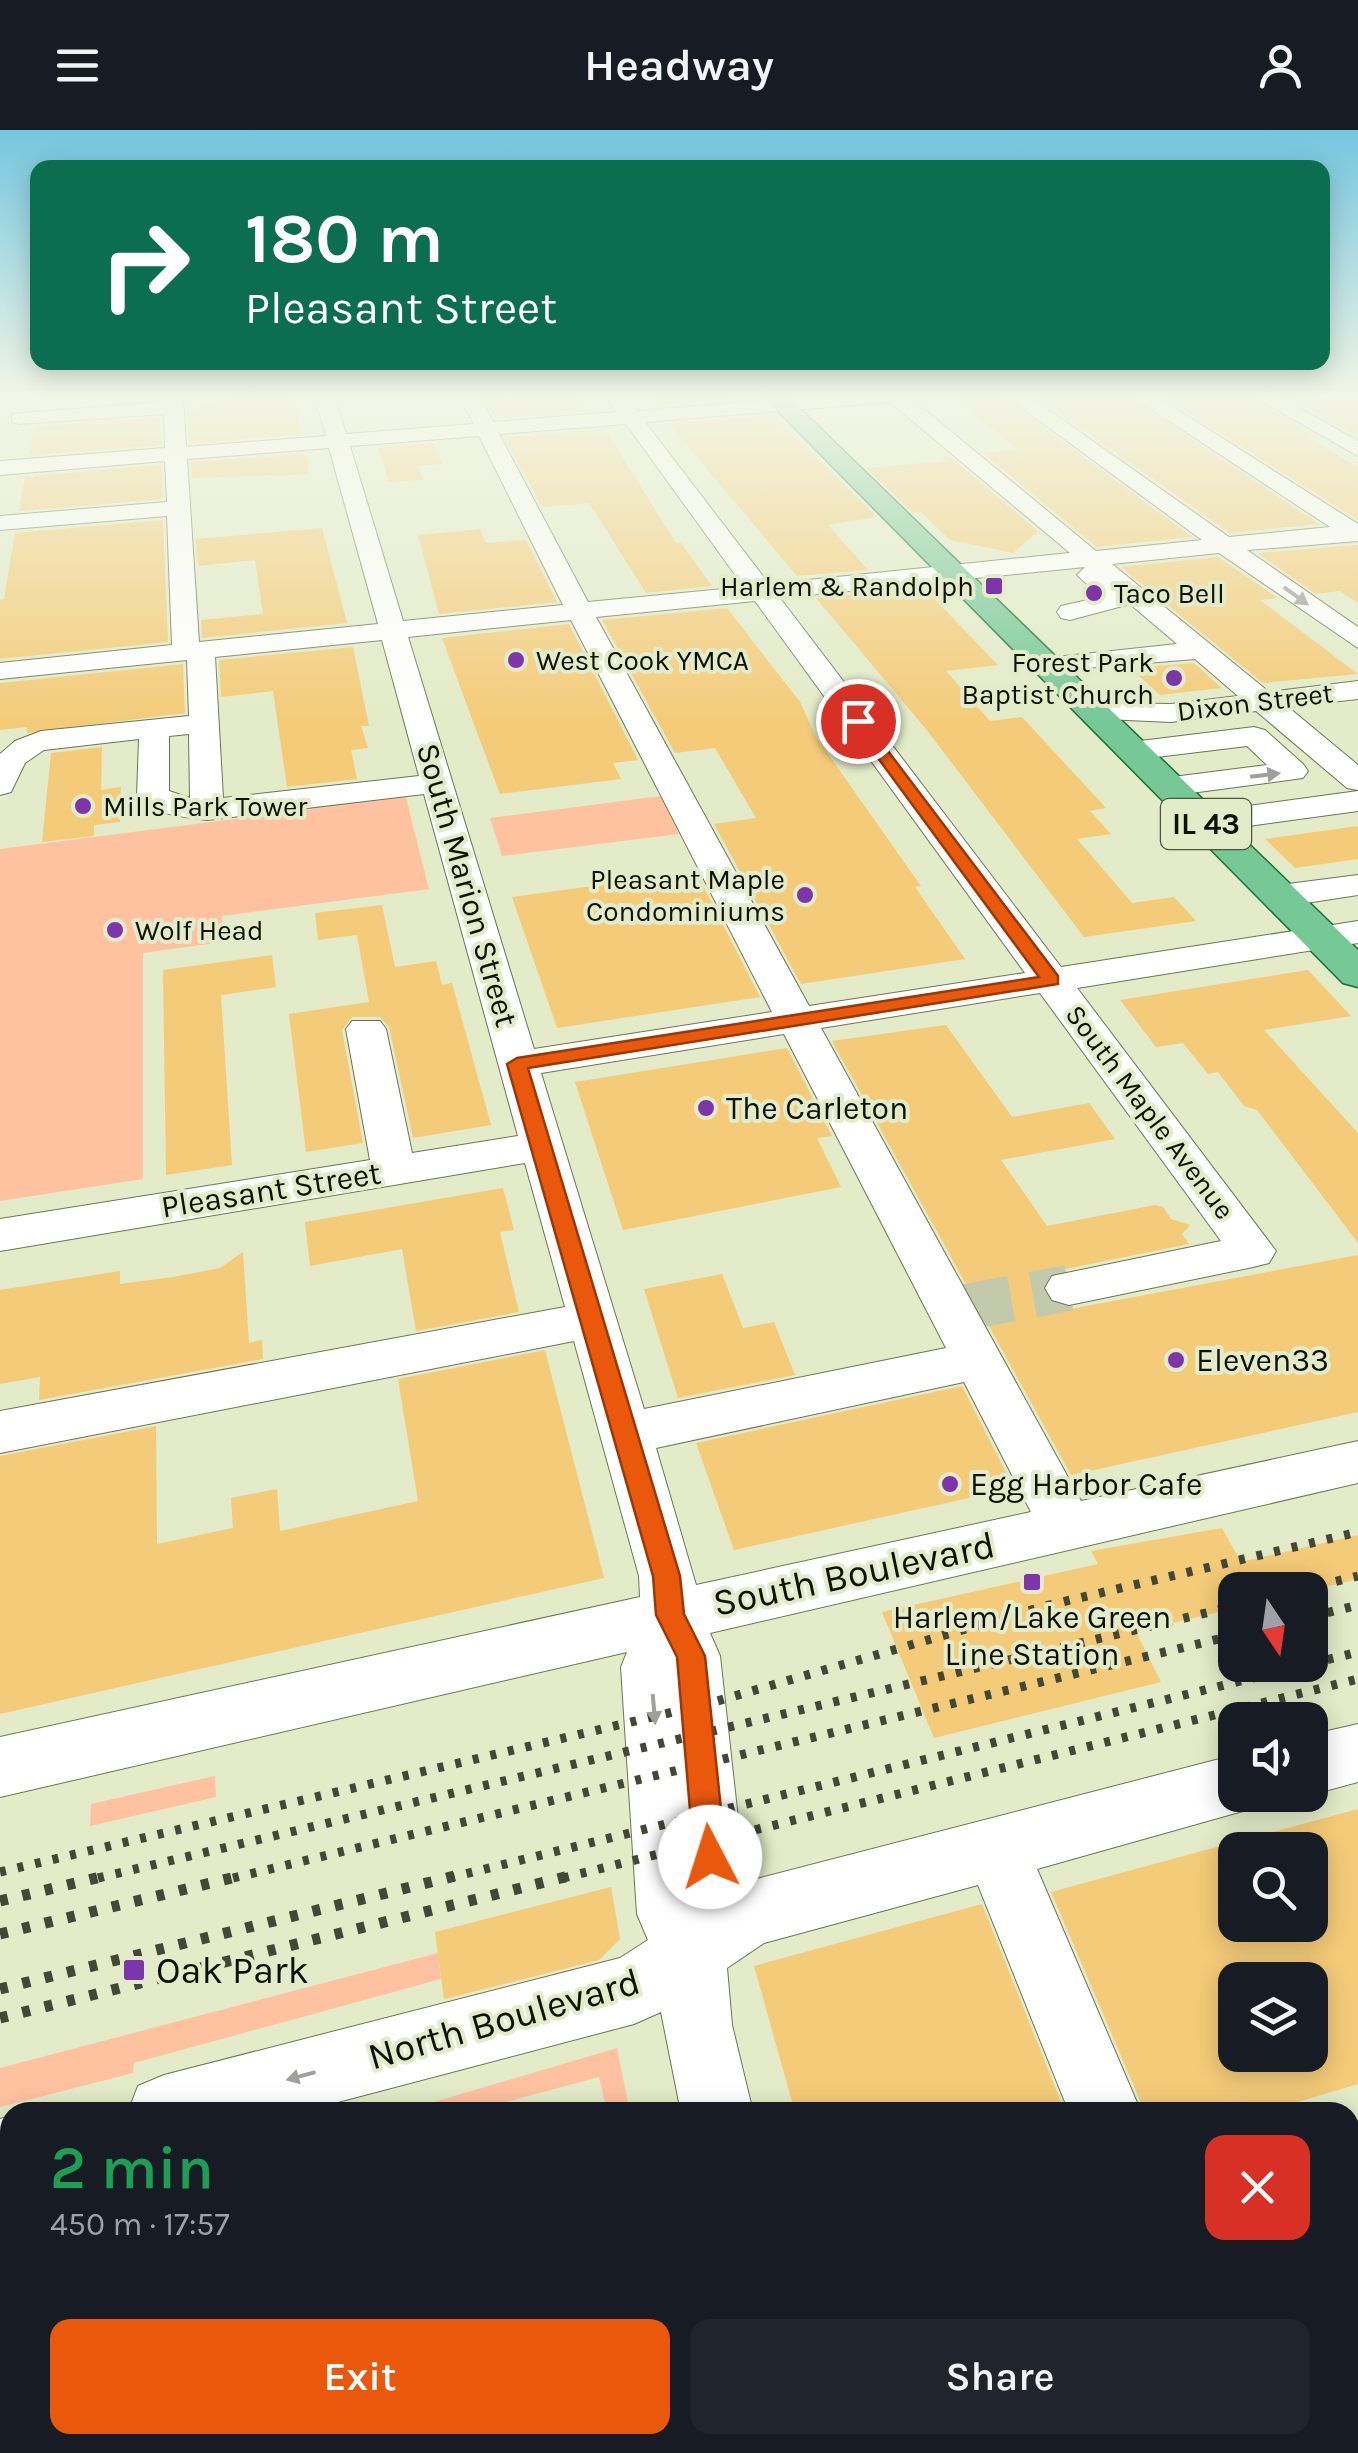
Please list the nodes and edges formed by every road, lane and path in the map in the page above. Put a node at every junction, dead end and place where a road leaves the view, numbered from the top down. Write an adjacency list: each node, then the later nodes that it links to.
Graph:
1 (357, 505): 19 (street, South Marion Street)
2 (525, 505): 16 (street)
3 (697, 505): 15 (street, South Maple Avenue)
4 (883, 505): 13 (main road, IL 43)
5 (1027, 505): 12 (street)
6 (1171, 505): 11 (street)
7 (1315, 505): 10 (street)
8 (178, 508): 9 (street); 23 (street)
9 (0, 520)
10 (1357, 532): 11 (street)
11 (1225, 544): 12 (street); 21 (street, one-way to 21)
12 (1090, 558): 13 (street); 18 (street)
13 (950, 572): 15 (street); 20 (main road, IL 43)
14 (1032, 578): 17 (street)
15 (762, 592): 16 (street); 45 (street, South Maple Avenue)
16 (580, 610): 19 (street); 46 (street)
17 (1070, 612)
18 (1170, 624): 20 (street); 22 (street)
19 (395, 630): 23 (street); 35 (street, South Marion Street)
20 (1019, 640): 24 (main road, IL 43)
21 (1358, 640)
22 (1200, 650): 24 (street); 27 (street)
23 (194, 651): 25 (street); 29 (street)
24 (1046, 666): 28 (main road, IL 43)
25 (0, 671)
26 (1358, 690): 27 (street, Dixon Street)
27 (1263, 702): 28 (street, Dixon Street); 31 (street)
28 (1092, 712): 33 (main road, IL 43)
29 (204, 723): 30 (street); 39 (street)
30 (154, 728): 36 (street); 39 (street)
31 (1298, 731): 32 (street); 34 (street)
32 (1254, 736): 33 (street); 37 (street, one-way to 32)
33 (1132, 751): 37 (main road, IL 43)
34 (1358, 781)
35 (438, 783): 39 (street); 48 (street, South Marion Street)
36 (0, 785)
37 (1168, 786): 40 (main road, IL 43)
38 (1358, 801): 40 (street)
39 (207, 810)
40 (1204, 822): 42 (main road, IL 43)
41 (1358, 885): 42 (street)
42 (1280, 896): 43 (main road, IL 43)
43 (1340, 935): 44 (main road, IL 43); 45 (street)
44 (1358, 974)
45 (1051, 980): 46 (street); 52 (street, South Maple Avenue)
46 (796, 1020): 48 (street); 54 (street)
47 (366, 1029): 50 (street)
48 (517, 1064): 49 (street, South Marion Street)
49 (543, 1146): 50 (street, Pleasant Street); 53 (street, South Marion Street)
50 (394, 1170): 51 (street, Pleasant Street)
51 (0, 1234)
52 (1069, 1288)
53 (592, 1320): 55 (street); 56 (street, South Marion Street)
54 (978, 1360): 56 (street); 58 (street)
55 (0, 1432)
56 (624, 1434): 59 (street, South Marion Street)
57 (1358, 1462): 58 (street, South Boulevard)
58 (1067, 1528): 59 (street, South Boulevard)
59 (670, 1615): 62 (street, South Boulevard); 65 (street)
60 (1358, 1753): 61 (street)
61 (1328, 1761)
62 (0, 1767)
63 (1218, 1790): 64 (street, North Boulevard)
64 (996, 1849): 65 (street, North Boulevard); 68 (street)
65 (691, 1951): 66 (street, North Boulevard, one-way to 66); 67 (street)
66 (202, 2102)
67 (715, 2102)
68 (1101, 2102)

